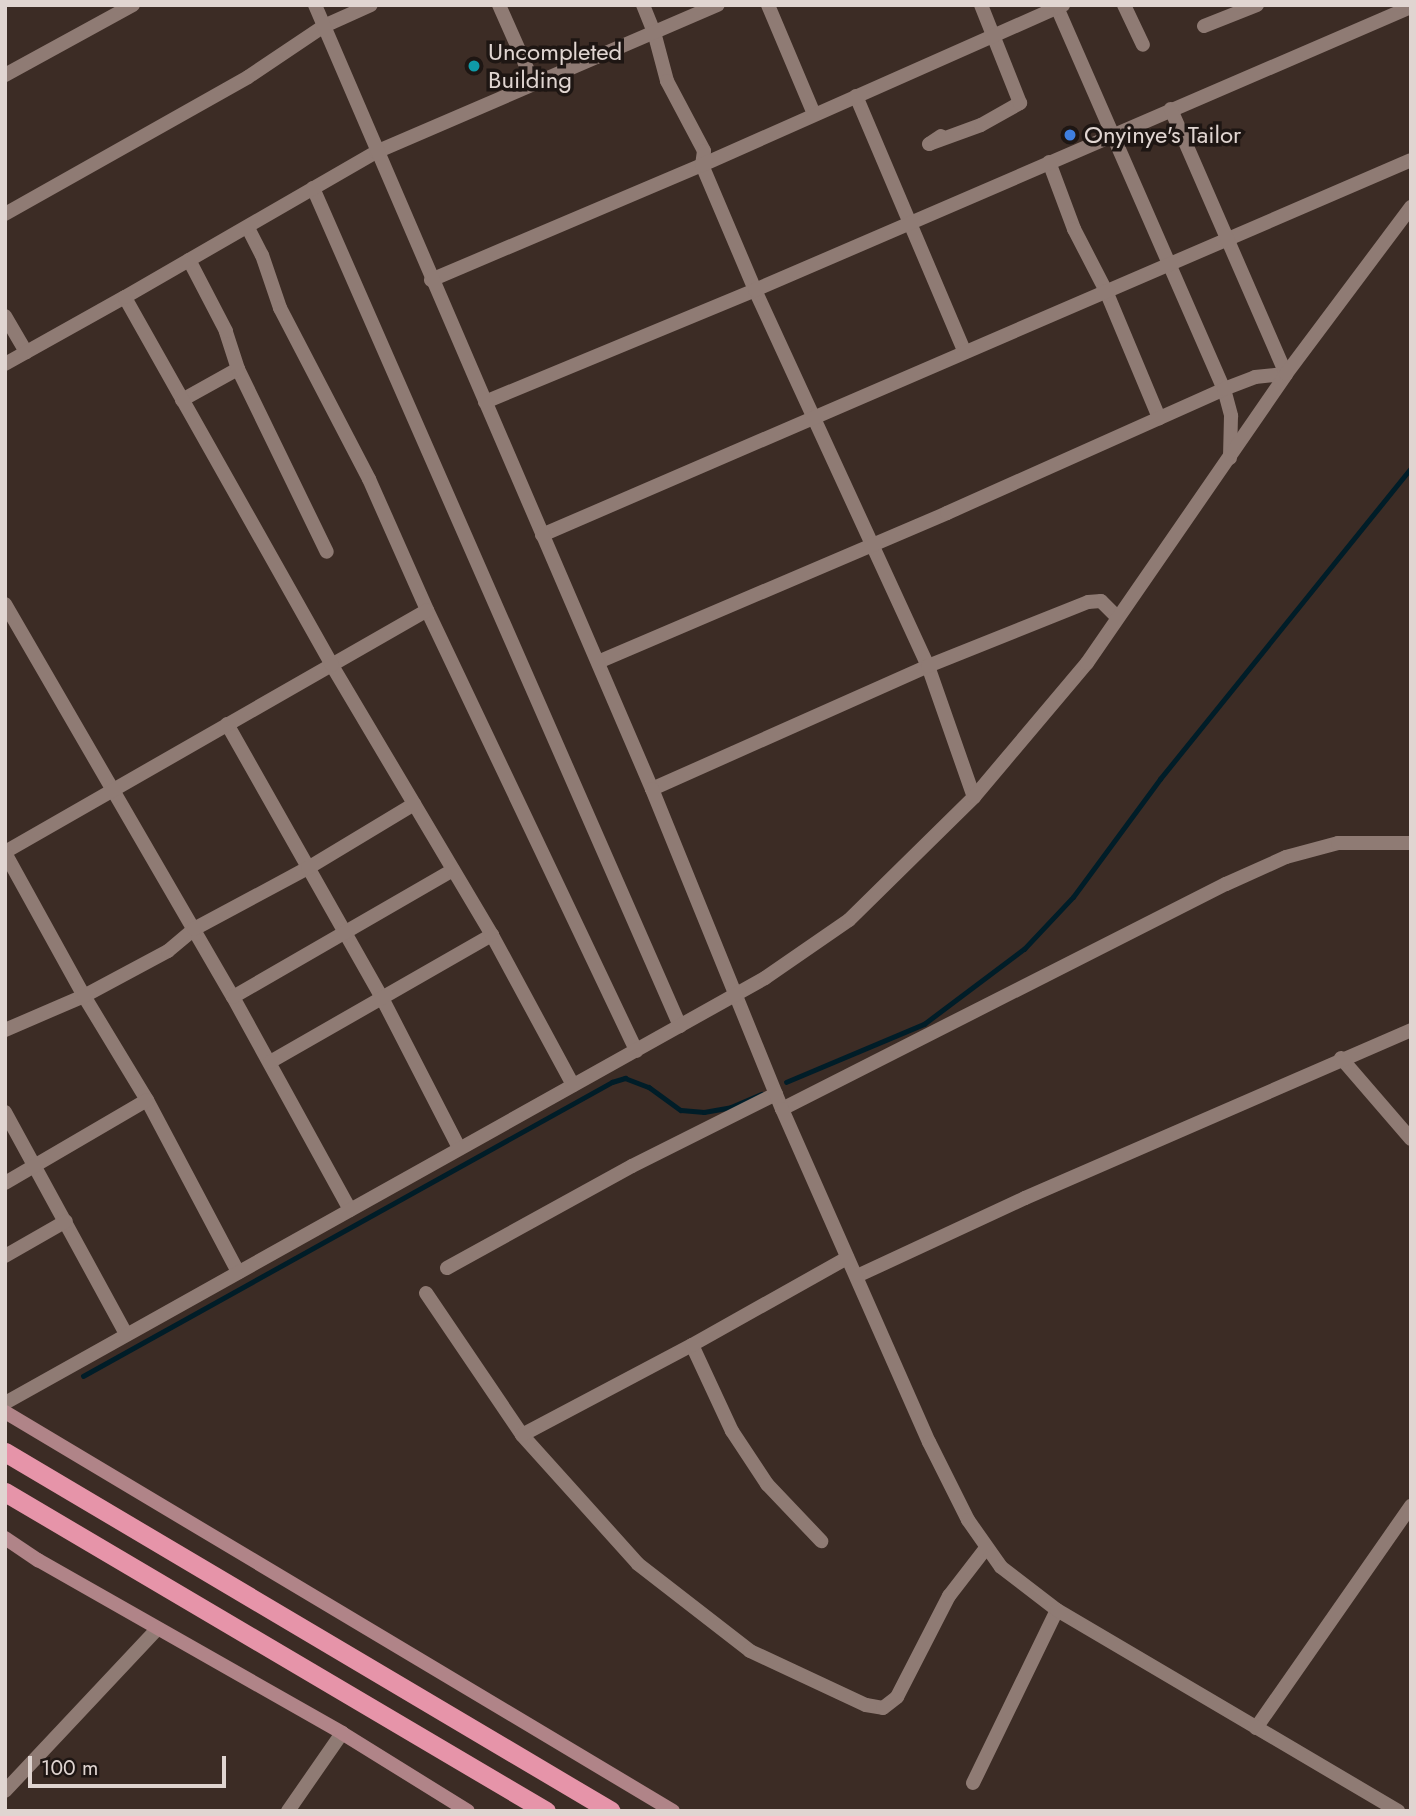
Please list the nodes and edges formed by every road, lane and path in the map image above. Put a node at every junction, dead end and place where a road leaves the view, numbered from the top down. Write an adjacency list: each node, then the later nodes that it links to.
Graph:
1 (133, 5): 18 (street)
2 (315, 5): 13 (street)
3 (371, 5): 13 (street)
4 (499, 5): 19 (street)
5 (643, 5): 15 (street)
6 (768, 5): 22 (street)
7 (981, 5): 16 (street)
8 (1124, 5): 17 (street)
9 (1257, 5): 14 (street)
10 (714, 6): 15 (street)
11 (1059, 6): 16 (street); 24 (street)
12 (1411, 7): 21 (street)
13 (324, 26): 25 (street); 31 (street)
14 (1204, 26)
15 (654, 32): 19 (street); 28 (street)
16 (994, 36): 20 (street); 23 (street)
17 (1143, 45)
18 (5, 75)
19 (534, 84): 25 (street)
20 (856, 96): 22 (street); 32 (street)
21 (1171, 109): 24 (street); 34 (street)
22 (814, 114): 28 (street)
23 (941, 136)
24 (1111, 136): 27 (street); 36 (street)
25 (376, 152): 29 (street); 37 (street)
26 (1411, 160): 34 (street)
27 (1049, 162): 32 (street); 39 (street)
28 (702, 165): 37 (street); 38 (street)
29 (313, 188): 33 (street); 78 (street)
30 (1408, 204): 46 (street)
31 (5, 214)
32 (908, 223): 38 (street); 42 (street)
33 (248, 228): 35 (street); 57 (street)
34 (1227, 239): 36 (street); 46 (street)
35 (188, 260): 40 (street); 45 (street)
36 (1167, 265): 39 (street); 47 (street)
37 (432, 280): 49 (street)
38 (755, 290): 49 (street); 50 (street)
39 (1106, 291): 42 (street); 51 (street)
40 (125, 296): 43 (street); 48 (street)
41 (5, 316): 43 (street)
42 (964, 351): 50 (street)
43 (26, 352): 44 (street)
44 (5, 365)
45 (238, 369): 48 (street); 55 (street)
46 (1286, 374): 47 (street); 52 (street)
47 (1224, 389): 51 (street); 52 (street)
48 (182, 400): 60 (street)
49 (485, 402): 53 (street)
50 (816, 417): 53 (street); 54 (street)
51 (1159, 418): 54 (street)
52 (1230, 458): 58 (street)
53 (542, 535): 59 (street)
54 (874, 543): 59 (street); 61 (street)
55 (327, 552)
56 (5, 604): 63 (street)
57 (427, 610): 60 (street); 81 (street)
58 (1117, 617): 61 (street); 65 (street)
59 (598, 662): 64 (street)
60 (332, 665): 62 (street); 66 (street)
61 (928, 666): 64 (street); 65 (street)
62 (227, 724): 63 (street); 69 (street)
63 (112, 788): 68 (street); 71 (street)
64 (652, 789): 74 (street)
65 (974, 797): 74 (street)
66 (414, 804): 69 (street); 70 (street)
67 (1411, 843): 87 (street)
68 (5, 852): 75 (street)
69 (308, 868): 71 (street); 72 (street)
70 (453, 870): 72 (street); 73 (street)
71 (194, 929): 75 (street); 76 (street)
72 (344, 931): 76 (street); 77 (street)
73 (492, 935): 77 (street); 84 (street)
74 (735, 995): 78 (street); 85 (street)
75 (84, 996): 79 (street); 86 (street)
76 (233, 997): 83 (street)
77 (382, 998): 83 (street); 90 (street)
78 (680, 1026): 81 (street)
79 (5, 1030)
80 (1411, 1030): 82 (street)
81 (636, 1051): 84 (street)
82 (1341, 1058): 89 (street); 99 (street)
83 (270, 1062): 93 (street)
84 (573, 1085): 90 (street)
85 (776, 1094): 87 (street); 97 (street)
86 (147, 1100): 91 (street); 98 (street)
87 (782, 1109): 96 (street)
88 (5, 1112): 91 (street)
89 (1411, 1139)
90 (459, 1148): 93 (street)
91 (35, 1166): 92 (street); 94 (street)
92 (5, 1183)
93 (350, 1210): 98 (street)
94 (66, 1220): 95 (street); 101 (street)
95 (5, 1256)
96 (847, 1258): 99 (street); 102 (street)
97 (447, 1268)
98 (238, 1272): 101 (street)
99 (857, 1276): 112 (street)
100 (426, 1293): 105 (street)
101 (126, 1334): 103 (street)
102 (692, 1345): 105 (street); 111 (street)
103 (5, 1403)
104 (5, 1412): 123 (main road)
105 (522, 1435): 112 (street)
106 (5, 1452): 122 (highway)
107 (5, 1492): 121 (highway)
108 (1411, 1506): 109 (street)
109 (1405, 1524): 115 (street)
110 (5, 1538): 114 (main road)
111 (821, 1541)
112 (986, 1548): 113 (street)
113 (1057, 1611): 115 (street); 117 (street)
114 (157, 1629): 116 (main road); 118 (street)
115 (1256, 1728): 124 (street)
116 (342, 1733): 119 (street); 120 (main road)
117 (973, 1783)
118 (5, 1791)
119 (288, 1811)
120 (468, 1811)
121 (546, 1811)
122 (611, 1811)
123 (673, 1811)
124 (1398, 1811)

